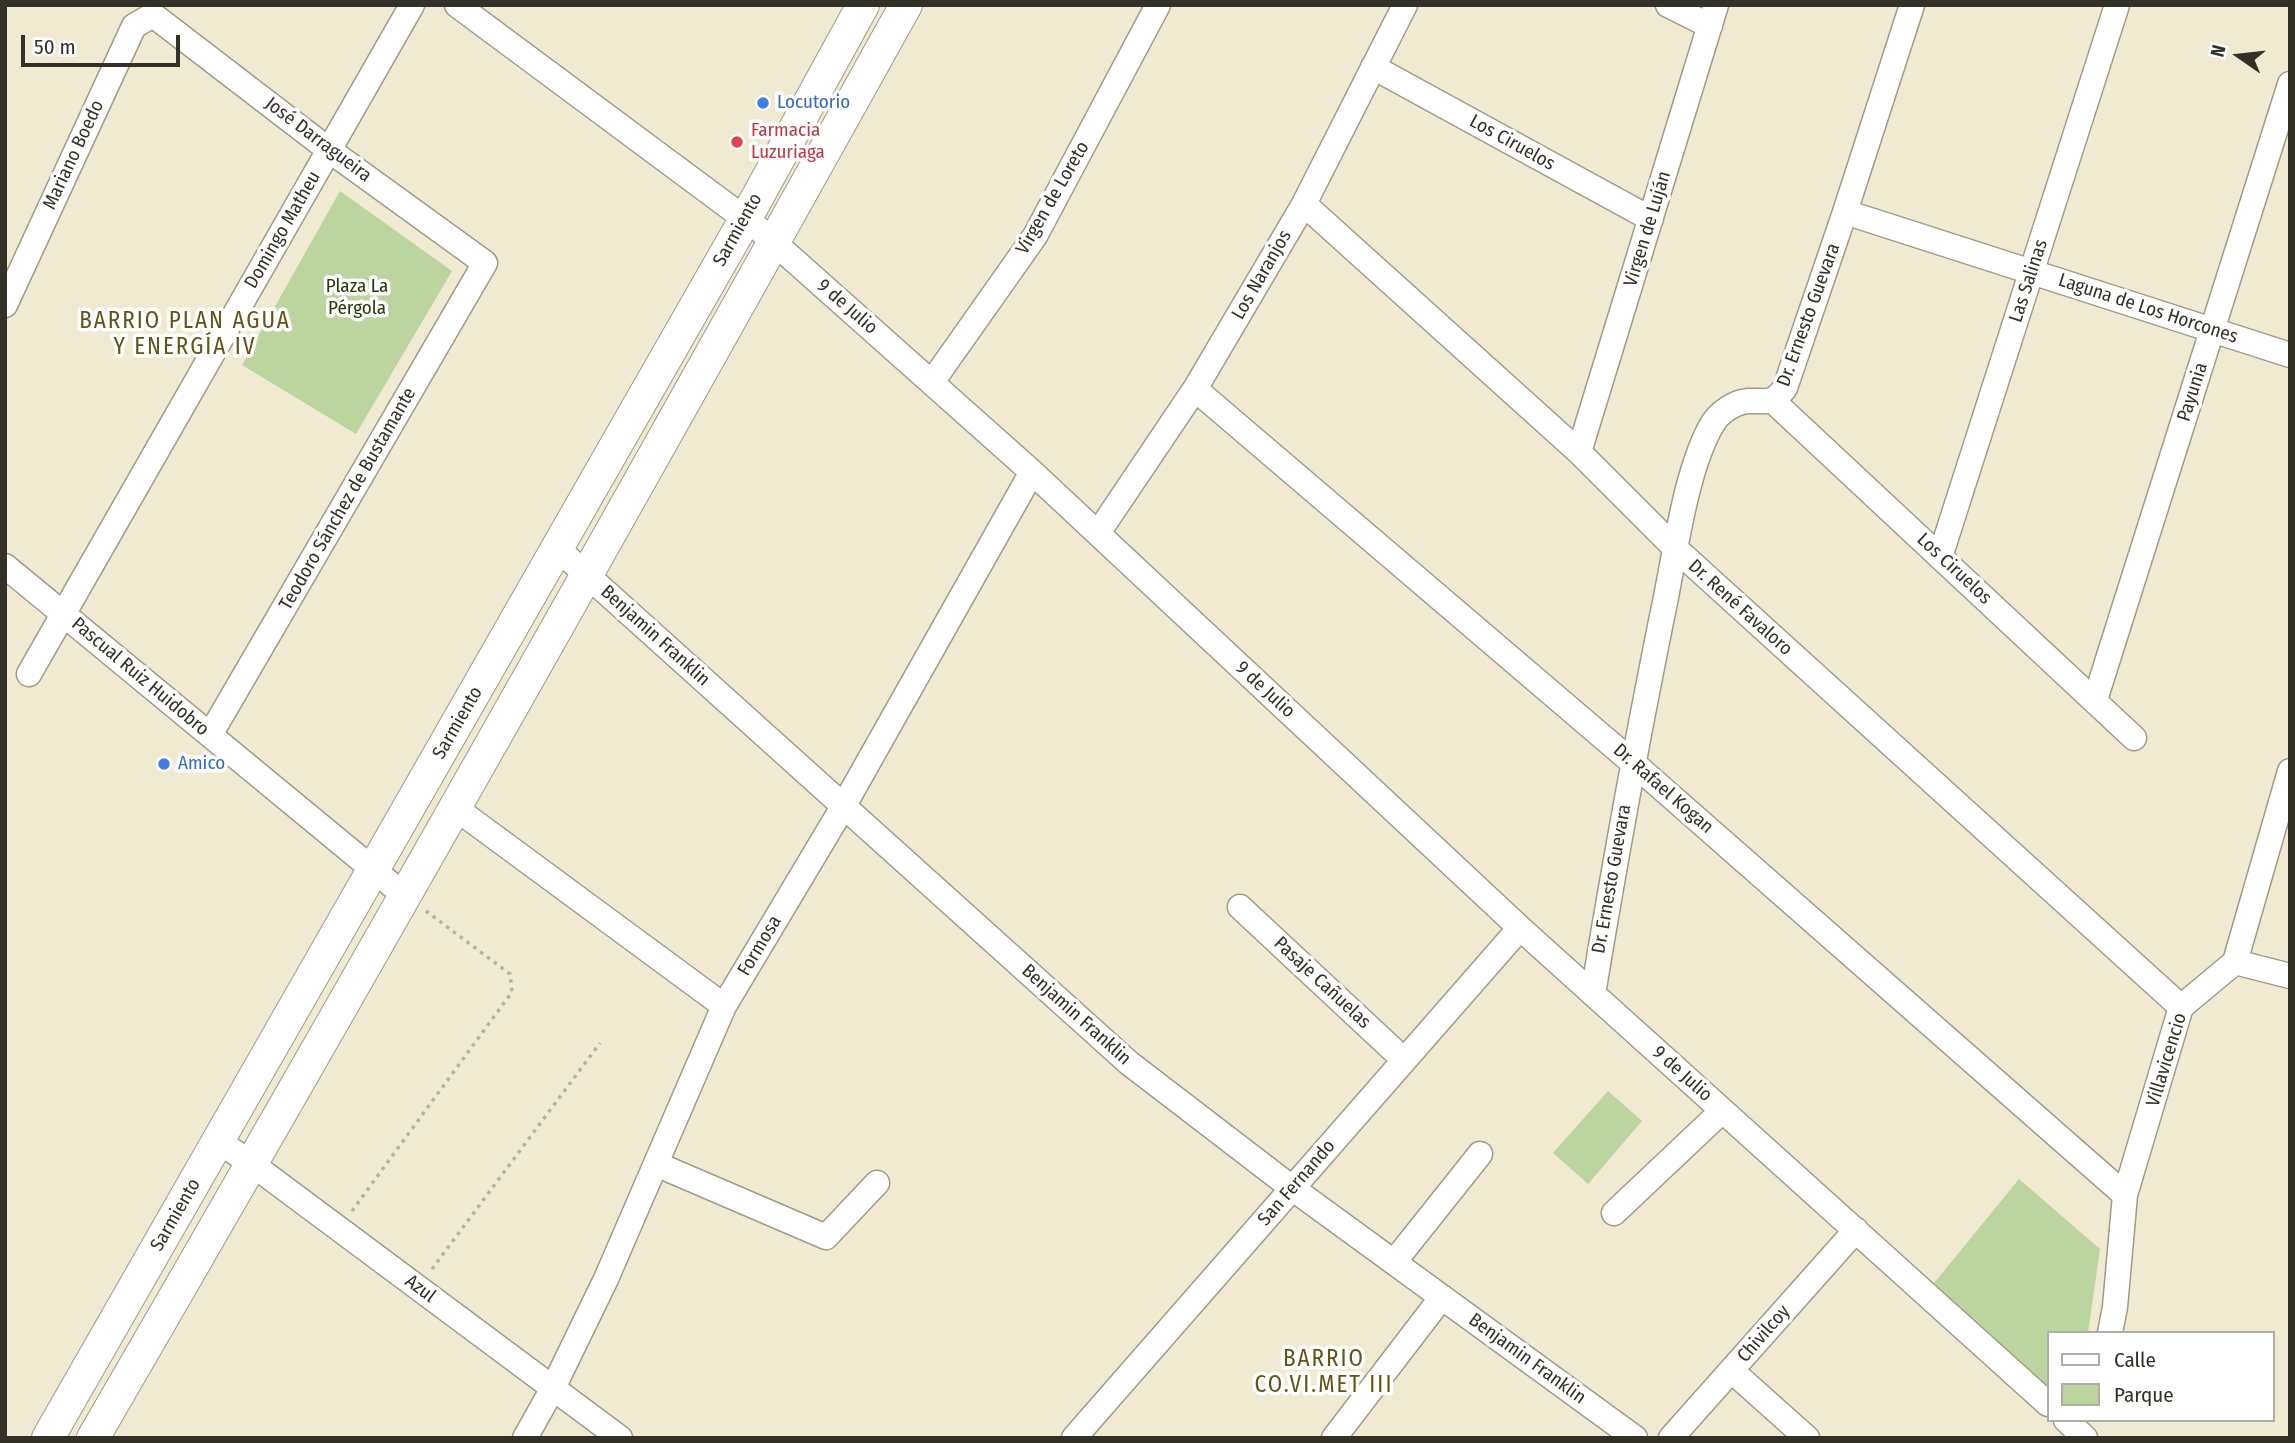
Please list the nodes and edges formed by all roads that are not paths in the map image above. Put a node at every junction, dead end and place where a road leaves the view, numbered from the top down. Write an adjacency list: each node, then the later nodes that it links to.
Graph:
1 (412, 5): 14 (street, Domingo Matheu)
2 (457, 5): 17 (street, 9 de Julio)
3 (863, 5): 17 (main road, Sarmiento)
4 (906, 5): 19 (main road, Sarmiento)
5 (1158, 5): 25 (street, Virgen de Loreto)
6 (1405, 5): 12 (street, Los Naranjos)
7 (1668, 5): 11 (street)
8 (1912, 5): 16 (street, Dr. Ernesto Guevara)
9 (2118, 5): 21 (street, Las Salinas)
10 (153, 15): 14 (street, José Darragueira); 22 (street, Mariano Boedo)
11 (1713, 16): 18 (street, Virgen de Luján)
12 (1373, 67): 15 (street, Los Naranjos); 18 (street, Los Ciruelos)
13 (2290, 84): 23 (street, Payunia)
14 (329, 150): 20 (street, José Darragueira); 36 (street, Domingo Matheu)
15 (1304, 204): 26 (street, Los Naranjos); 28 (street, Dr. René Favaloro)
16 (1845, 212): 21 (street, Laguna de Los Horcones); 27 (street, Dr. Ernesto Guevara)
17 (746, 218): 19 (street, 9 de Julio); 31 (main road, Sarmiento)
18 (1651, 219): 28 (street, Virgen de Luján)
19 (774, 243): 25 (street, 9 de Julio); 35 (main road, Sarmiento)
20 (485, 263): 39 (street, Teodoro Sánchez de Bustamante)
21 (2032, 272): 23 (street, Laguna de Los Horcones); 33 (street, Las Salinas)
22 (5, 305)
23 (2213, 330): 24 (street, Laguna de Los Horcones); 38 (street, Payunia)
24 (2290, 355)
25 (932, 382): 29 (street, 9 de Julio)
26 (1195, 389): 30 (street, Los Naranjos); 41 (street, Dr. Rafael Kogan)
27 (1773, 401): 32 (street, Dr. Ernesto Guevara); 33 (street, Los Ciruelos)
28 (1578, 453): 32 (street, Dr. René Favaloro)
29 (1032, 472): 30 (street, 9 de Julio); 44 (street, Formosa)
30 (1098, 533): 48 (street, 9 de Julio)
31 (558, 549): 35 (street, Benjamin Franklin); 45 (main road, Sarmiento)
32 (1676, 549): 41 (street, Dr. Ernesto Guevara); 53 (street, Dr. René Favaloro)
33 (1940, 557): 38 (street, Los Ciruelos)
34 (5, 566): 36 (street, Pascual Ruiz Huidobro)
35 (586, 575): 43 (main road, Sarmiento); 44 (street, Benjamin Franklin)
36 (63, 614): 37 (street, Domingo Matheu); 39 (street, Pascual Ruiz Huidobro)
37 (29, 674)
38 (2095, 700): 40 (street, Los Ciruelos)
39 (210, 735): 45 (street, Pascual Ruiz Huidobro)
40 (2134, 738)
41 (1632, 762): 51 (street, Dr. Ernesto Guevara); 62 (street, Dr. Rafael Kogan)
42 (2290, 771): 49 (street)
43 (454, 807): 46 (main road, Sarmiento); 52 (street)
44 (843, 807): 52 (street, Formosa); 61 (street, Benjamin Franklin)
45 (373, 870): 46 (street, Pascual Ruiz Huidobro); 56 (main road, Sarmiento)
46 (404, 895): 58 (main road, Sarmiento)
47 (1240, 907): 54 (street, Pasaje Cañuelas)
48 (1520, 928): 51 (street, 9 de Julio); 54 (street, San Fernando)
49 (2235, 962): 50 (street); 53 (street, Villavicencio)
50 (2290, 976)
51 (1593, 994): 55 (street, 9 de Julio)
52 (724, 1006): 59 (street, Formosa)
53 (2181, 1007): 62 (street, Villavicencio)
54 (1404, 1060): 61 (street, San Fernando)
55 (1722, 1111): 63 (street); 64 (street, 9 de Julio)
56 (218, 1141): 58 (street, Azul); 73 (main road, Sarmiento)
57 (1480, 1154): 65 (street)
58 (252, 1164): 69 (street, Azul); 74 (main road, Sarmiento)
59 (656, 1164): 60 (street); 69 (street, Formosa)
60 (877, 1183)
61 (1292, 1188): 65 (street, Benjamin Franklin); 77 (street, San Fernando)
62 (2125, 1195): 67 (street, Villavicencio)
63 (1614, 1213)
64 (1856, 1230): 68 (street, Chivilcoy); 70 (street, 9 de Julio)
65 (1394, 1262): 66 (street, Benjamin Franklin)
66 (1442, 1297): 72 (street, Benjamin Franklin); 78 (street)
67 (2110, 1331)
68 (1732, 1371): 79 (street, Chivilcoy); 80 (street)
69 (553, 1388): 75 (street, Formosa); 76 (street, Azul)
70 (2046, 1403)
71 (2068, 1422): 81 (street)
72 (1634, 1437)
73 (48, 1438)
74 (93, 1438)
75 (525, 1438)
76 (620, 1438)
77 (1074, 1438)
78 (1334, 1438)
79 (1671, 1438)
80 (1807, 1438)
81 (2086, 1438)

